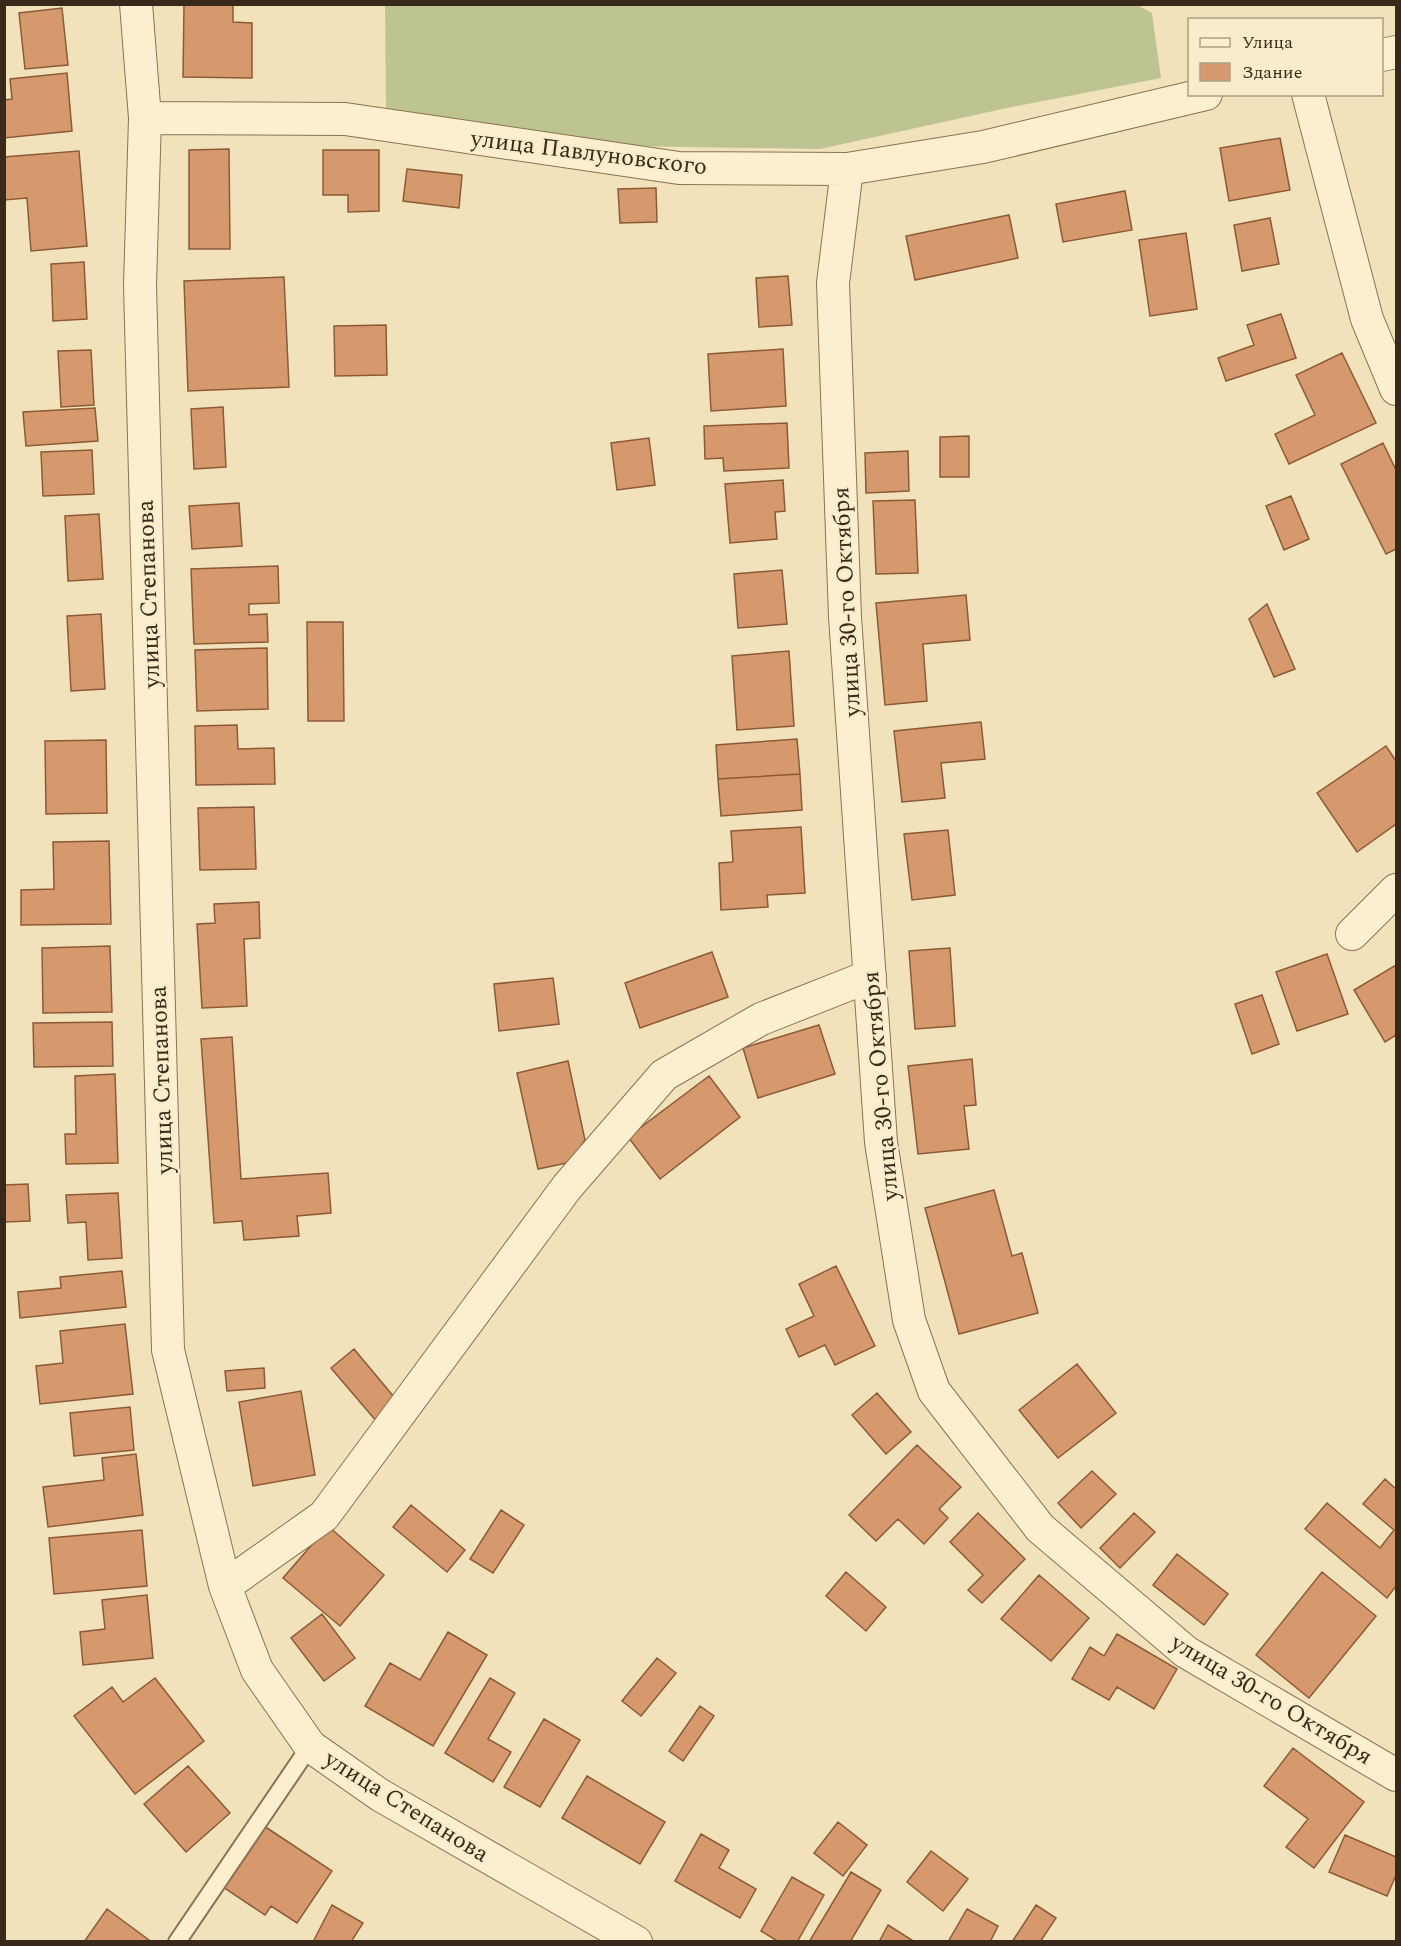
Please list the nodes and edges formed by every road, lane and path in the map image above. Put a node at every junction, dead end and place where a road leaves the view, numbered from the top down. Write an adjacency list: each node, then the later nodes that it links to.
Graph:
1 (136, 4): 4 (street, улица Степанова)
2 (1198, 96): 5 (street, улица Павлуновского)
3 (1309, 96): 6 (street)
4 (145, 118): 5 (street, улица Павлуновского); 10 (street, улица Степанова)
5 (847, 169): 9 (street, улица 30-го Октября)
6 (1396, 389)
7 (1396, 890): 8 (street)
8 (1352, 934)
9 (870, 976): 10 (street); 12 (street, улица 30-го Октября)
10 (225, 1586): 11 (street, улица Степанова)
11 (310, 1746): 13 (lane); 14 (street, улица Степанова)
12 (1396, 1775)
13 (177, 1941)
14 (636, 1941)

